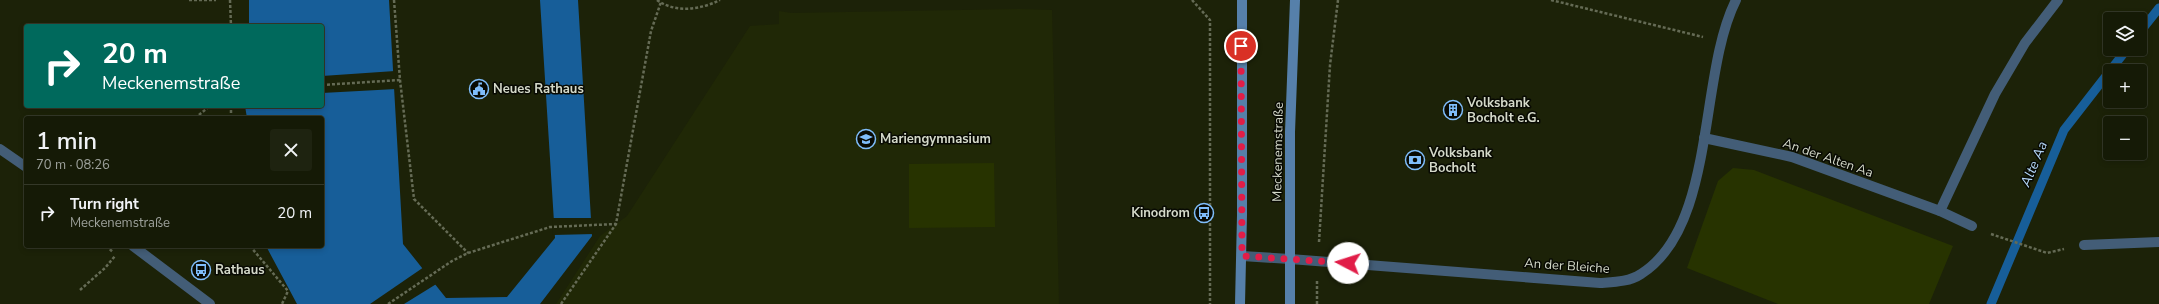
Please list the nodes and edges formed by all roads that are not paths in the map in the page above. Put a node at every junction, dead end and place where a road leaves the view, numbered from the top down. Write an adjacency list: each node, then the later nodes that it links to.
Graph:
1 (1242, 0): 13 (main road)
2 (1295, 0): 14 (main road, Meckenemstraße)
3 (1736, 0): 5 (street, An der Bleiche)
4 (2058, 0): 8 (street)
5 (1704, 138): 8 (street, An der Alten Aa); 14 (street, An der Bleiche)
6 (0, 149): 7 (street)
7 (24, 166)
8 (1940, 211): 9 (street, An der Alten Aa)
9 (1972, 226)
10 (2159, 242): 11 (street)
11 (2084, 245)
12 (136, 248): 15 (street)
13 (1242, 256): 14 (street, An der Bleiche); 16 (main road)
14 (1290, 259): 17 (main road, Meckenemstraße)
15 (210, 304)
16 (1240, 304)
17 (1290, 304)

